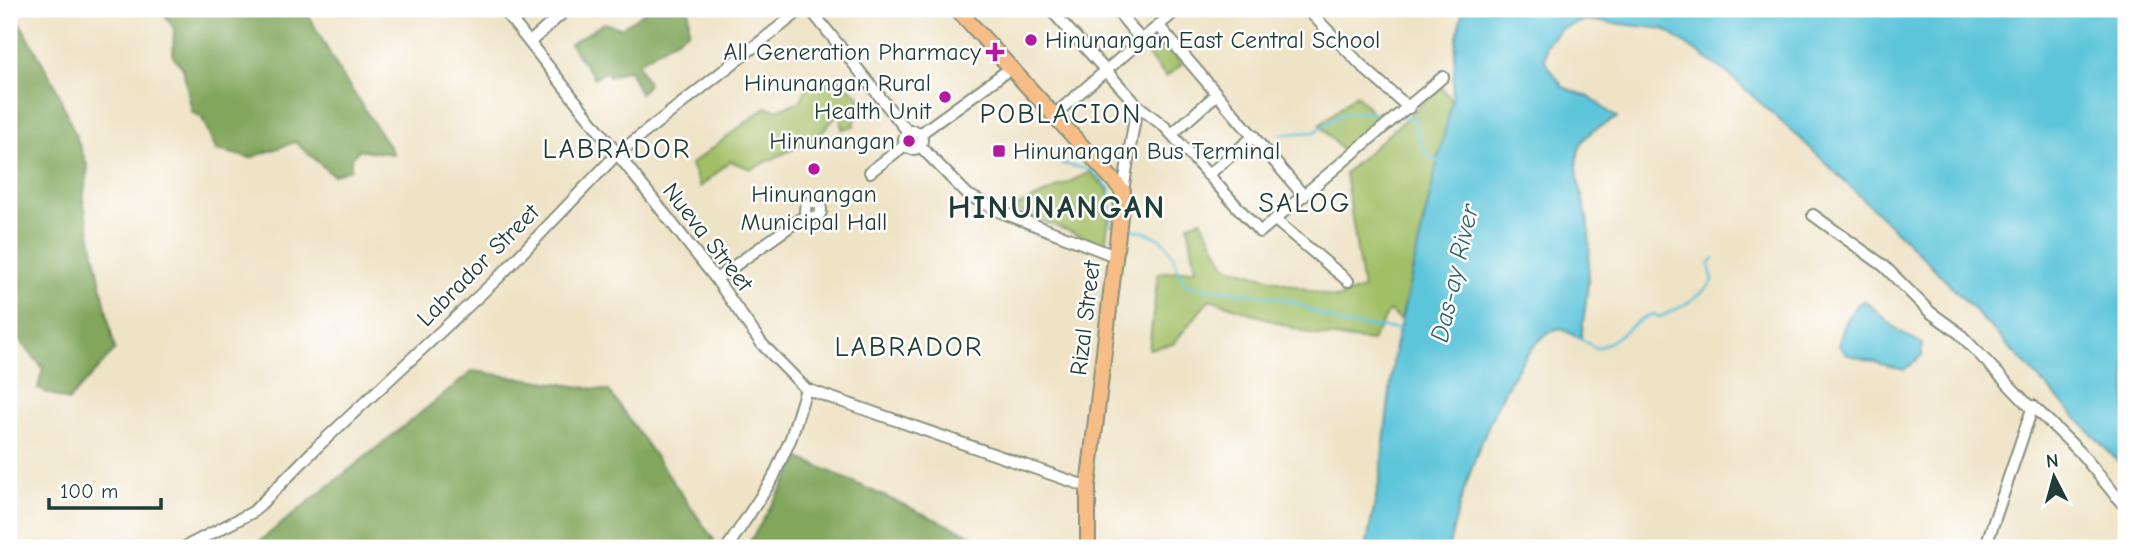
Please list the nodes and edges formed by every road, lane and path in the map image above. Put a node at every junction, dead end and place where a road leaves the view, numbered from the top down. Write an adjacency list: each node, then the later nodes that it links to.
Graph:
1 (503, 9): 12 (street, Nueva Street)
2 (567, 9): 12 (street)
3 (802, 9): 26 (street, Labrador Street)
4 (810, 9): 20 (street)
5 (957, 9): 13 (main road)
6 (1050, 9): 14 (street)
7 (1116, 9): 11 (street)
8 (1178, 9): 10 (street)
9 (1307, 9): 18 (street)
10 (1158, 25): 11 (street); 16 (street)
11 (1141, 40): 14 (street)
12 (530, 42): 26 (street, Nueva Street)
13 (1011, 68): 19 (main road); 21 (street)
14 (1104, 71): 17 (street); 19 (street)
15 (1443, 78): 18 (street)
16 (1217, 93): 22 (street); 23 (street)
17 (1137, 105): 22 (street); 29 (street)
18 (1402, 114): 30 (street)
19 (1054, 115): 29 (main road)
20 (908, 132): 21 (street); 24 (street)
21 (920, 134): 25 (street)
22 (1172, 134): 28 (street)
23 (1254, 136): 28 (street); 30 (street)
24 (905, 145): 25 (street); 27 (street)
25 (920, 146): 34 (street)
26 (616, 155): 35 (street, Nueva Street); 41 (street, Labrador Street)
27 (870, 172)
28 (1208, 175): 33 (street)
29 (1124, 191): 34 (main road, Rizal Street)
30 (1304, 196): 33 (street)
31 (806, 215): 35 (street)
32 (1813, 215): 38 (street)
33 (1275, 220): 36 (street)
34 (1115, 256): 39 (main road, Rizal Street)
35 (716, 279): 37 (street, Nueva Street)
36 (1348, 281)
37 (806, 389): 39 (street); 42 (street)
38 (2032, 409): 40 (street); 44 (street)
39 (1088, 487): 43 (main road, Rizal Street)
40 (2126, 508)
41 (183, 548)
42 (727, 548)
43 (1088, 548)
44 (1985, 548)

